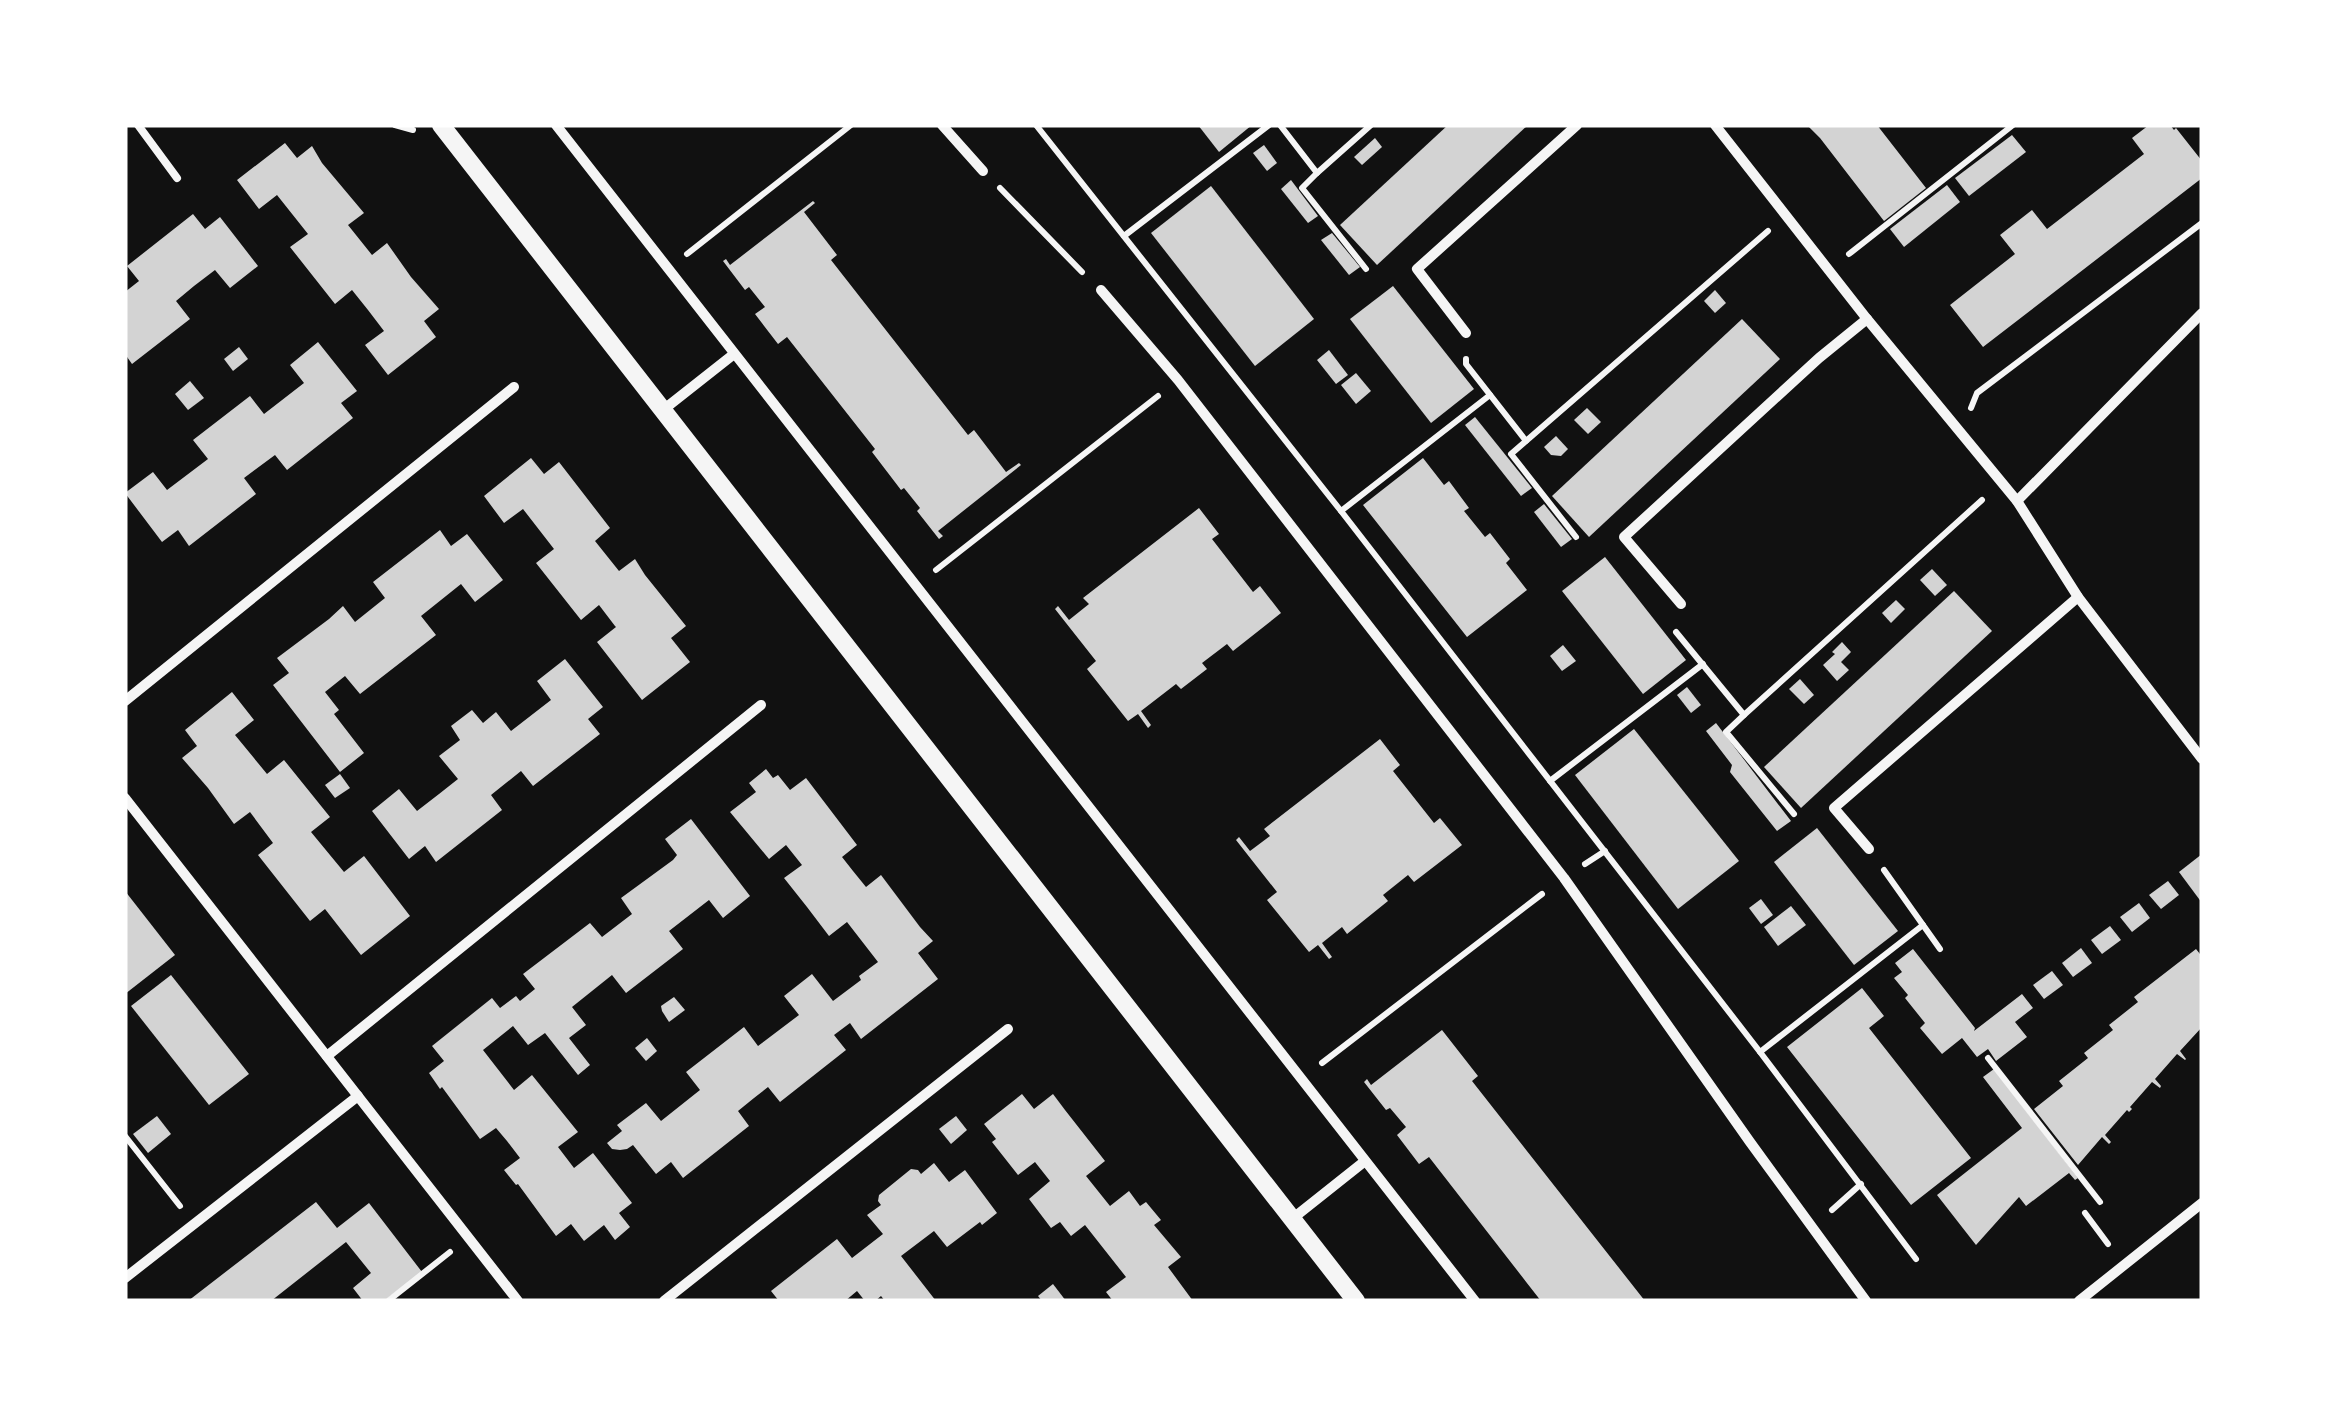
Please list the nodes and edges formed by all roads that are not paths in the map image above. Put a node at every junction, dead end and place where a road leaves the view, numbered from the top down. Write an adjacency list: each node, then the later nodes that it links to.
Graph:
1 (138, 125): 8 (lane)
2 (441, 125): 15 (street)
3 (556, 125): 13 (street)
4 (942, 125): 7 (street)
5 (1577, 125): 12 (street)
6 (1715, 125): 11 (street)
7 (983, 170)
8 (178, 178)
9 (1101, 290): 35 (street)
10 (2202, 312): 16 (street)
11 (1866, 318): 16 (street); 18 (street)
12 (1466, 333)
13 (734, 354): 15 (street); 27 (street)
14 (514, 387): 19 (street)
15 (663, 410): 29 (street)
16 (2017, 501): 17 (street)
17 (2078, 598): 21 (street); 23 (street)
18 (1682, 604)
19 (125, 701)
20 (761, 705): 25 (street)
21 (2202, 759)
22 (125, 798): 25 (street)
23 (1869, 849)
24 (1008, 1029): 32 (street)
25 (327, 1056): 26 (street)
26 (358, 1096): 30 (street); 31 (street)
27 (1366, 1161): 29 (street); 34 (street)
28 (2202, 1203): 36 (street)
29 (1292, 1218): 33 (street)
30 (125, 1278)
31 (518, 1301)
32 (664, 1301)
33 (1356, 1301)
34 (1475, 1301)
35 (1866, 1301)
36 (2079, 1301)

